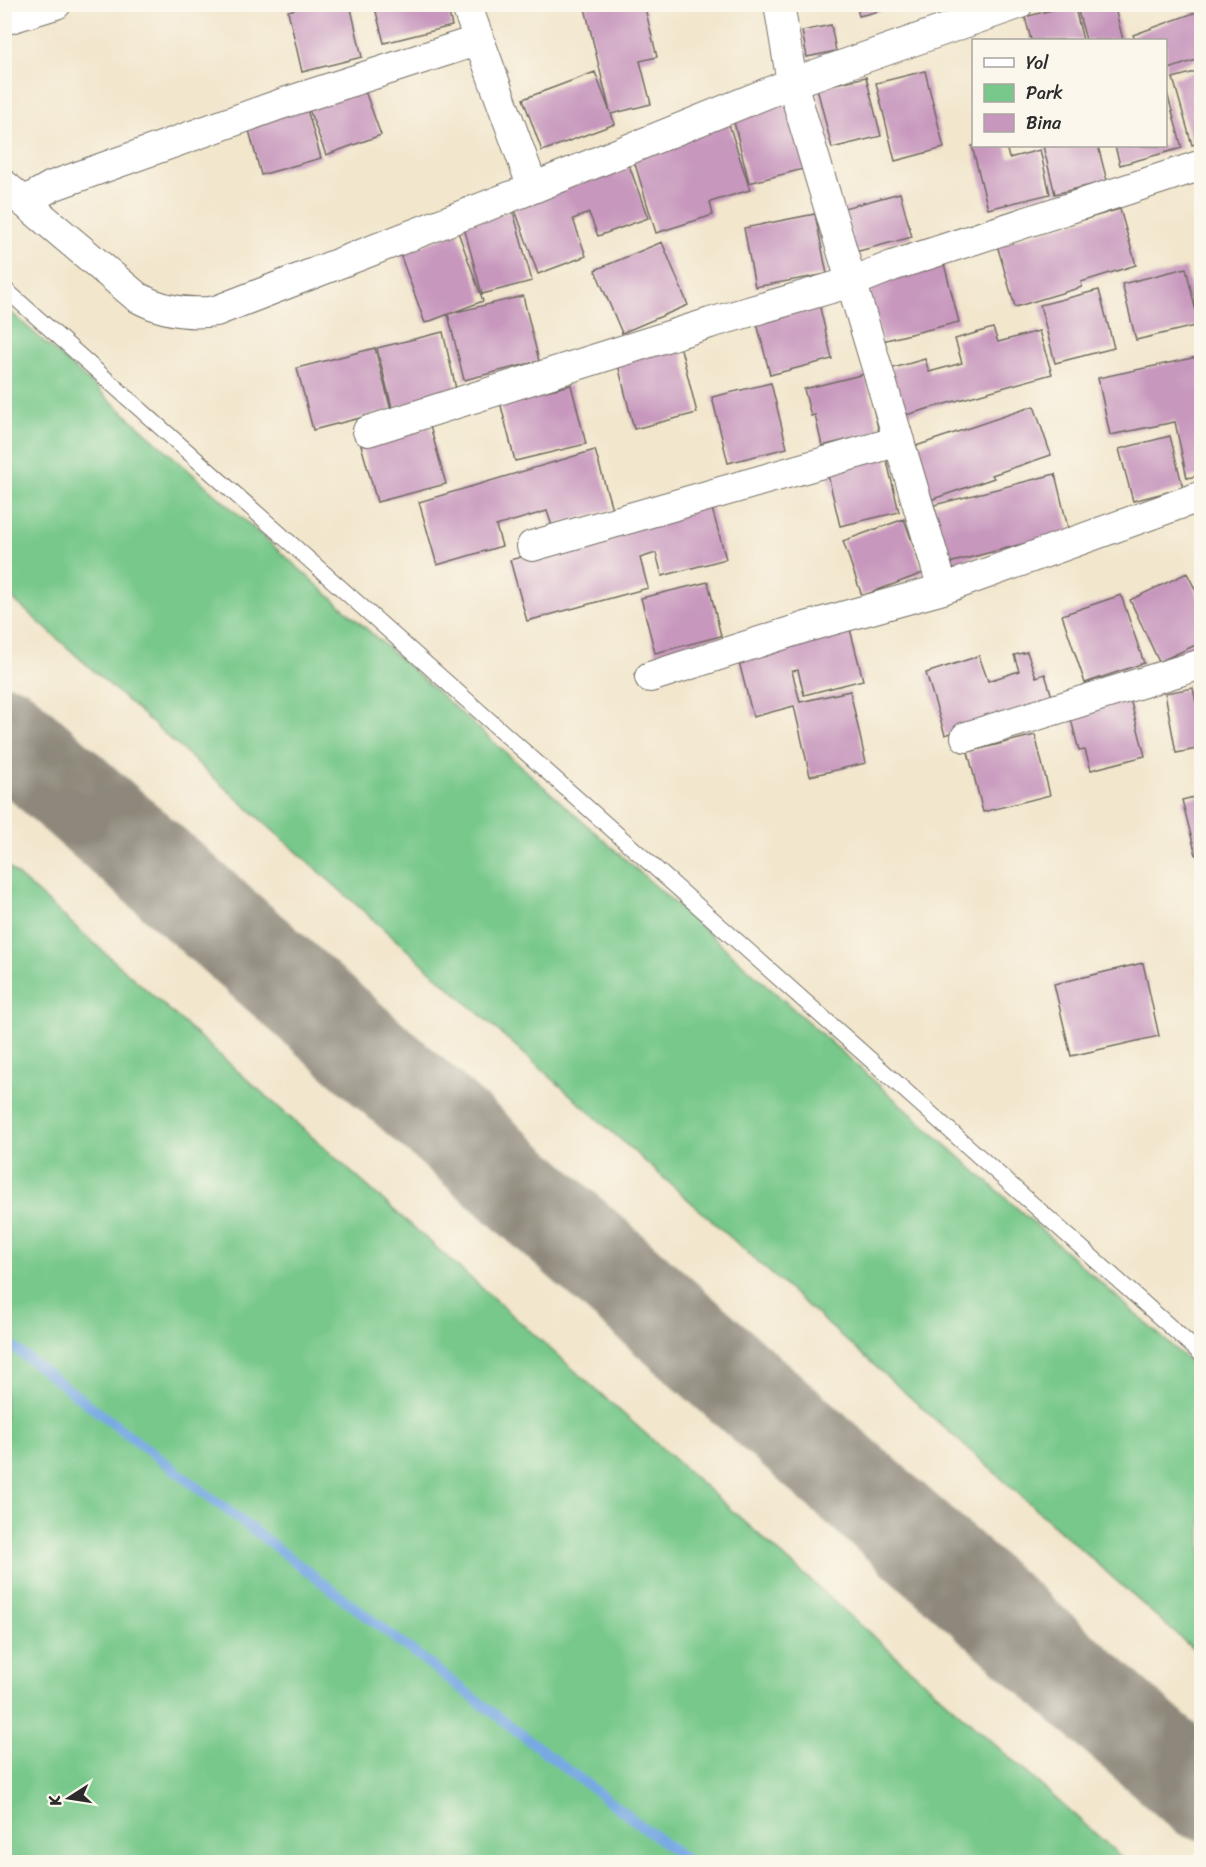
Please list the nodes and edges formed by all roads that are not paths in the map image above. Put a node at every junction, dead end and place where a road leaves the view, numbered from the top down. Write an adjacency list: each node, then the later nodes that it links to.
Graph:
1 (56, 4): 5 (street)
2 (466, 4): 6 (street)
3 (779, 4): 7 (street)
4 (1018, 4): 7 (street)
5 (4, 20)
6 (479, 40): 9 (street); 10 (street)
7 (792, 83): 9 (street); 11 (street)
8 (1202, 165): 11 (street)
9 (533, 188): 10 (street)
10 (14, 194)
11 (852, 282): 13 (street); 14 (street)
12 (4, 288): 21 (lane)
13 (368, 431)
14 (900, 441): 16 (street); 17 (street)
15 (1202, 496): 17 (street)
16 (532, 546)
17 (943, 589): 19 (street)
18 (1202, 664): 20 (street)
19 (650, 676)
20 (966, 737)
21 (1202, 1355)

